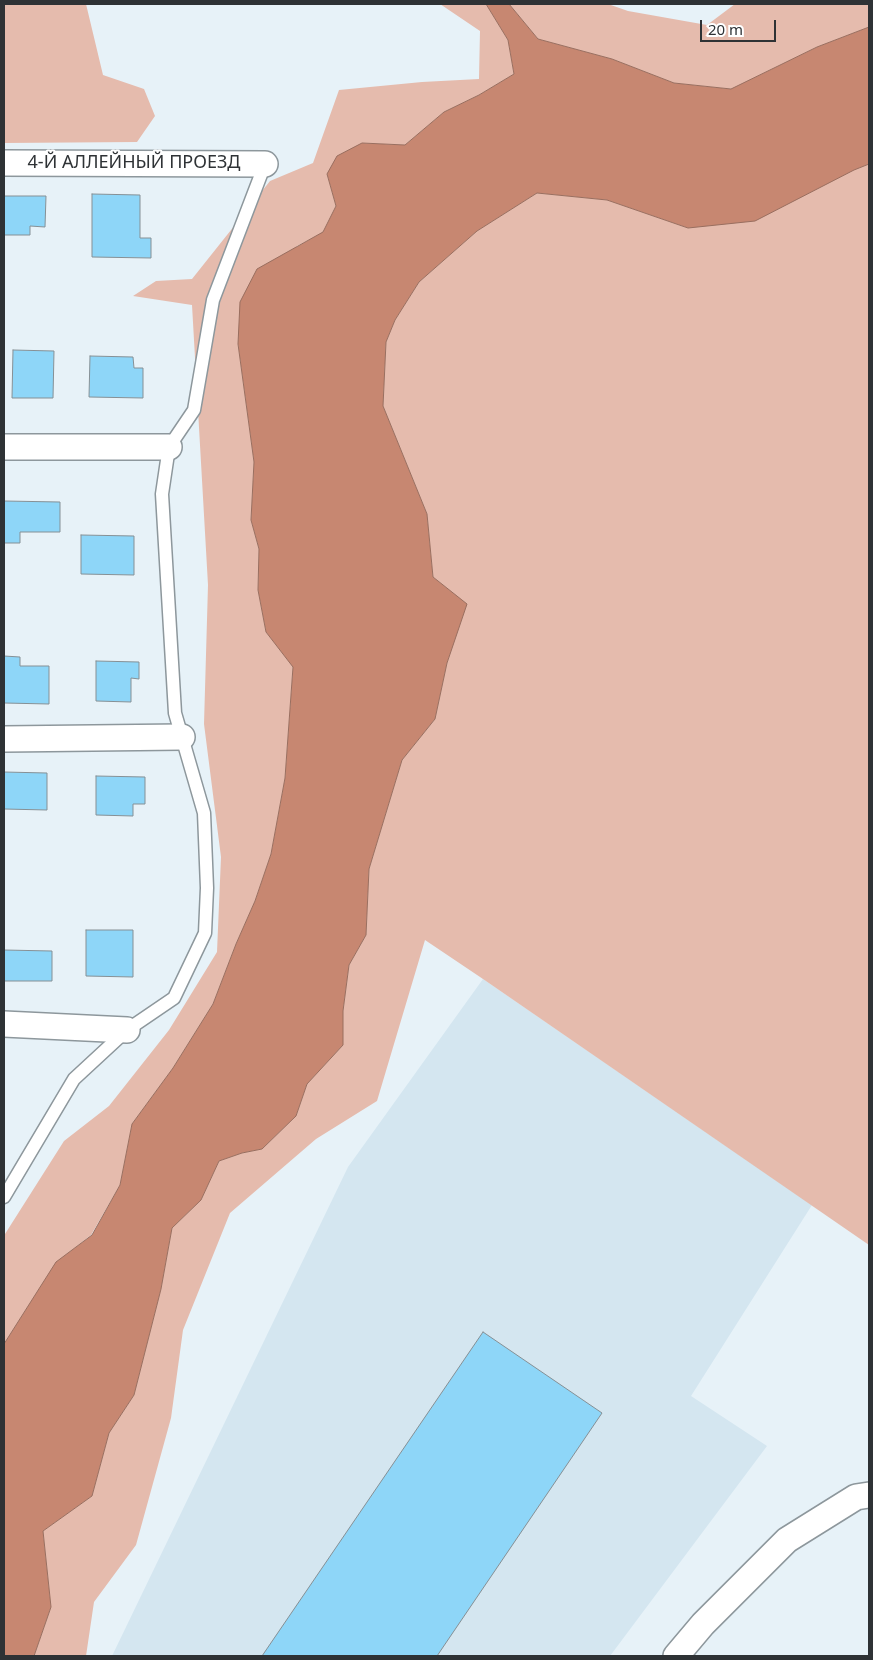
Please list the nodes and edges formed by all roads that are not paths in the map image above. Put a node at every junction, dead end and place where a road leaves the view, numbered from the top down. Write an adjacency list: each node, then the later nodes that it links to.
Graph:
1 (4, 162): 2 (street, 4-Й АЛЛЕЙНЫЙ ПРОЕЗД)
2 (264, 164): 4 (lane)
3 (4, 447): 4 (street)
4 (169, 447): 5 (lane)
5 (182, 737): 6 (street); 8 (lane)
6 (4, 738)
7 (4, 1024): 8 (street)
8 (127, 1030): 9 (lane)
9 (4, 1198)
10 (869, 1495): 11 (street)
11 (676, 1656)

